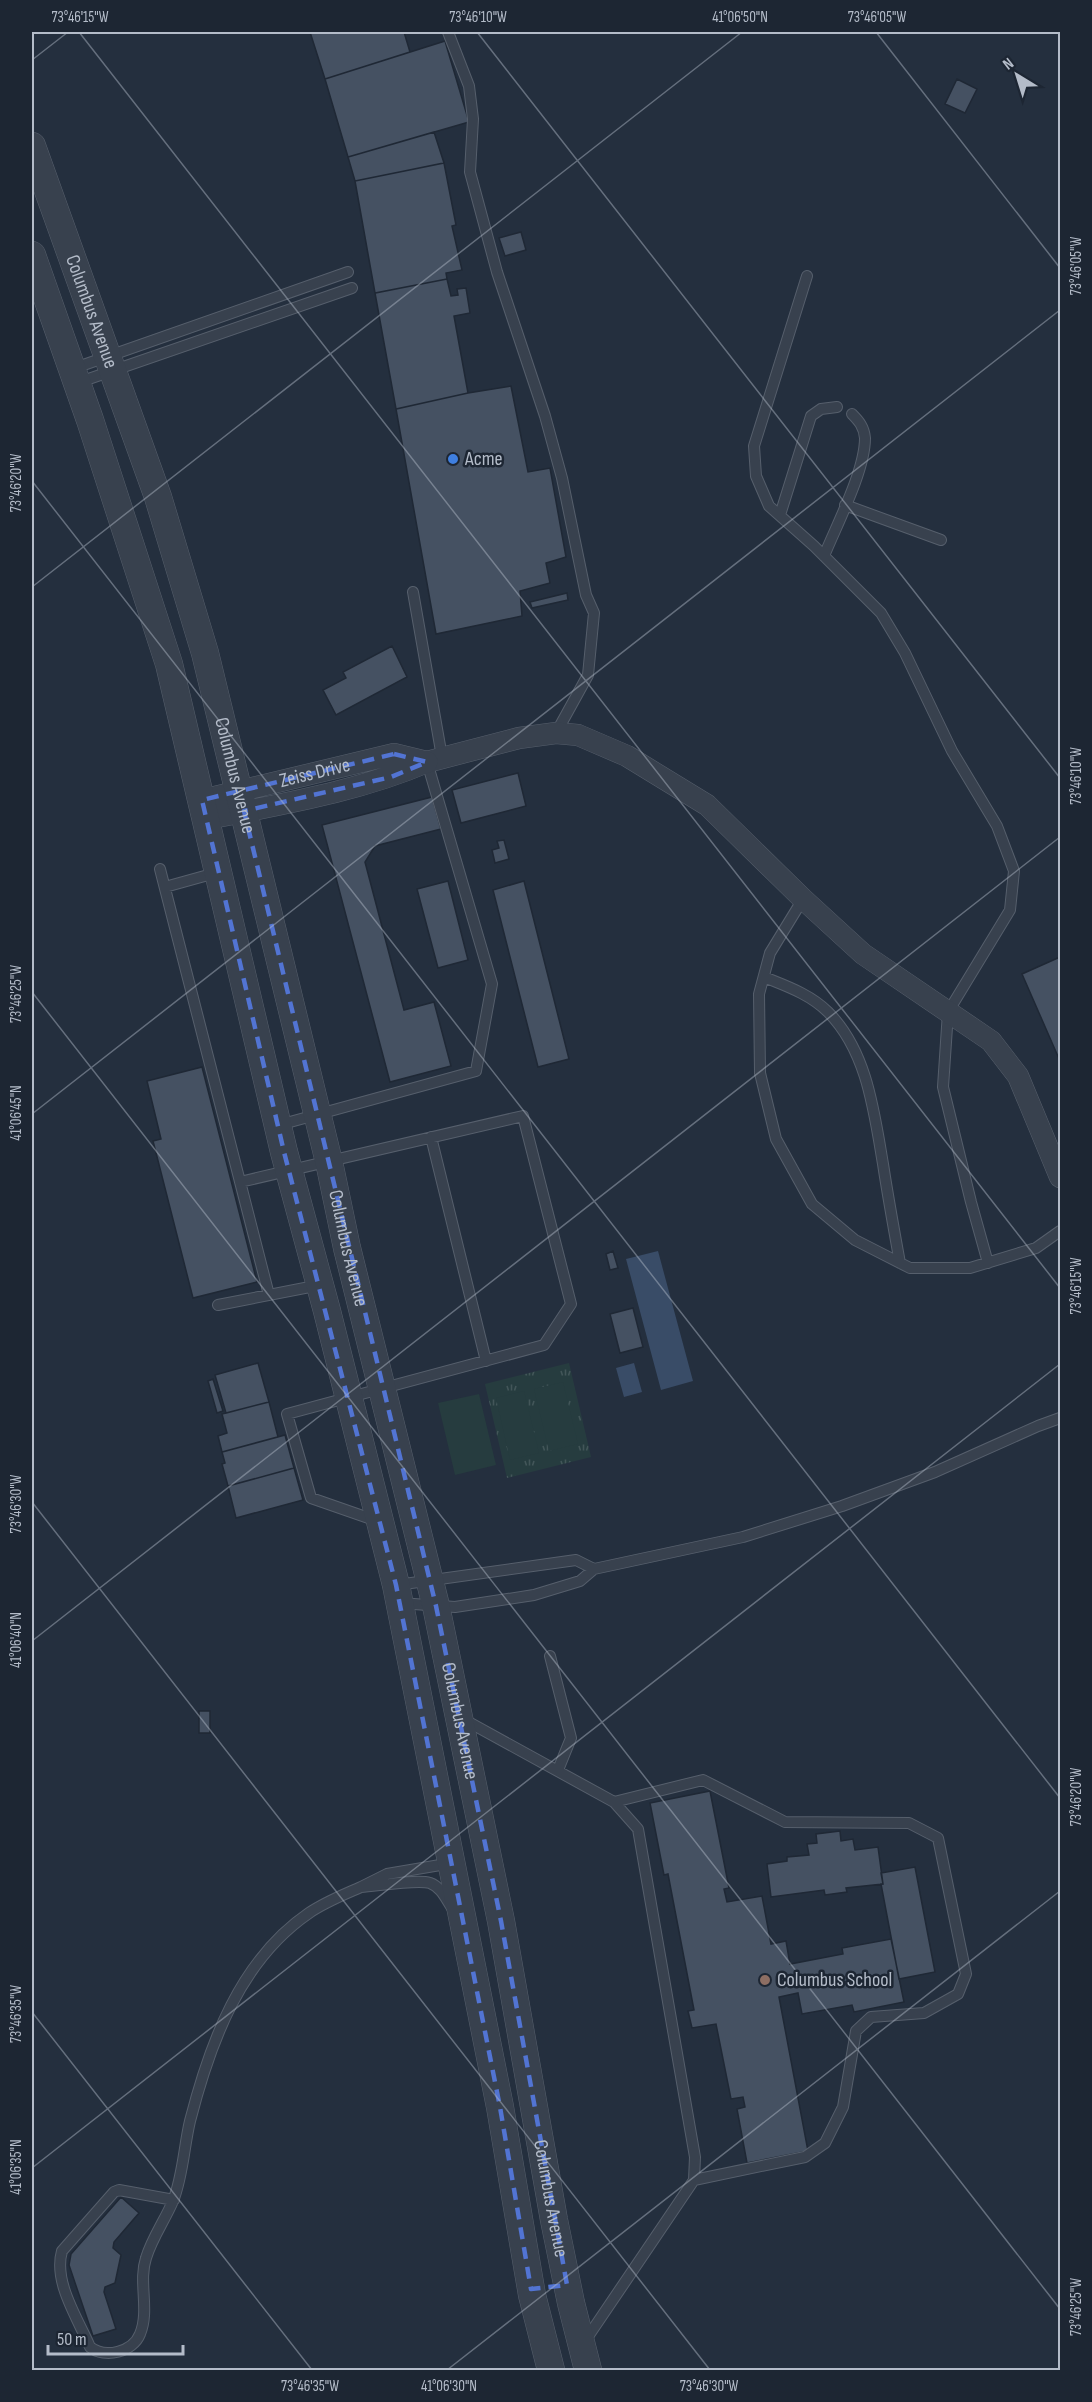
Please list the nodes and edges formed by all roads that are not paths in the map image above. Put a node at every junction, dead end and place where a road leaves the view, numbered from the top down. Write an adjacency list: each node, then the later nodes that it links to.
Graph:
1 (448, 32): 16 (lane)
2 (32, 146): 7 (street, Columbus Avenue)
3 (32, 255): 8 (street, Columbus Avenue)
4 (348, 272): 7 (lane)
5 (807, 276): 12 (lane)
6 (352, 288): 7 (lane)
7 (110, 364): 8 (lane); 18 (street, Columbus Avenue)
8 (75, 376): 19 (street, Columbus Avenue)
9 (837, 407): 12 (lane)
10 (852, 414): 11 (lane)
11 (845, 505): 13 (lane); 14 (lane)
12 (780, 515): 14 (lane)
13 (941, 540)
14 (824, 555): 25 (lane)
15 (413, 592): 17 (lane)
16 (556, 733): 17 (street, Zeiss Drive); 23 (street, Zeiss Drive)
17 (435, 759): 18 (street, Zeiss Drive); 26 (lane)
18 (242, 801): 19 (street, Zeiss Drive); 26 (street, Columbus Avenue)
19 (204, 809): 21 (street, Columbus Avenue)
20 (160, 868): 22 (lane)
21 (219, 872): 22 (lane); 27 (street, Columbus Avenue)
22 (165, 887): 32 (lane)
23 (803, 899): 24 (lane); 25 (street, Zeiss Drive)
24 (764, 977): 34 (lane); 34 (lane)
25 (948, 1012): 31 (street, Zeiss Drive); 35 (lane)
26 (316, 1115): 27 (lane); 29 (street, Columbus Avenue)
27 (278, 1125): 30 (street, Columbus Avenue)
28 (430, 1137): 29 (lane); 39 (lane); 39 (lane)
29 (329, 1162): 30 (lane); 40 (street, Columbus Avenue)
30 (290, 1171): 32 (lane); 36 (street, Columbus Avenue)
31 (1060, 1178)
32 (240, 1182): 37 (lane)
33 (1060, 1231): 35 (lane)
34 (900, 1263): 35 (lane)
35 (988, 1263)
36 (320, 1285): 37 (lane); 41 (street, Columbus Avenue)
37 (269, 1295): 38 (lane)
38 (219, 1305)
39 (486, 1361): 40 (lane)
40 (382, 1390): 41 (lane); 45 (street, Columbus Avenue)
41 (349, 1398): 43 (street, Columbus Avenue); 43 (lane)
42 (1060, 1418): 44 (lane)
43 (380, 1522): 46 (street, Columbus Avenue)
44 (594, 1569): 45 (lane); 47 (lane)
45 (430, 1581): 46 (lane); 47 (street, Columbus Avenue)
46 (397, 1594): 47 (lane); 52 (street, Columbus Avenue)
47 (436, 1606): 49 (street, Columbus Avenue)
48 (550, 1656): 50 (lane)
49 (459, 1717): 50 (lane); 51 (street, Columbus Avenue)
50 (558, 1770): 53 (lane)
51 (470, 1773): 52 (street); 59 (street, Columbus Avenue)
52 (436, 1778): 54 (street, Columbus Avenue)
53 (614, 1802): 57 (lane); 57 (lane)
54 (452, 1863): 55 (lane); 56 (street, Columbus Avenue)
55 (362, 1887): 56 (lane); 58 (lane)
56 (466, 1932): 60 (street, Columbus Avenue)
57 (694, 2180): 61 (lane)
58 (174, 2200): 58 (lane)
59 (567, 2284): 60 (street); 61 (street, Columbus Avenue)
60 (531, 2289): 62 (street, Columbus Avenue)
61 (585, 2358)
62 (551, 2370)

